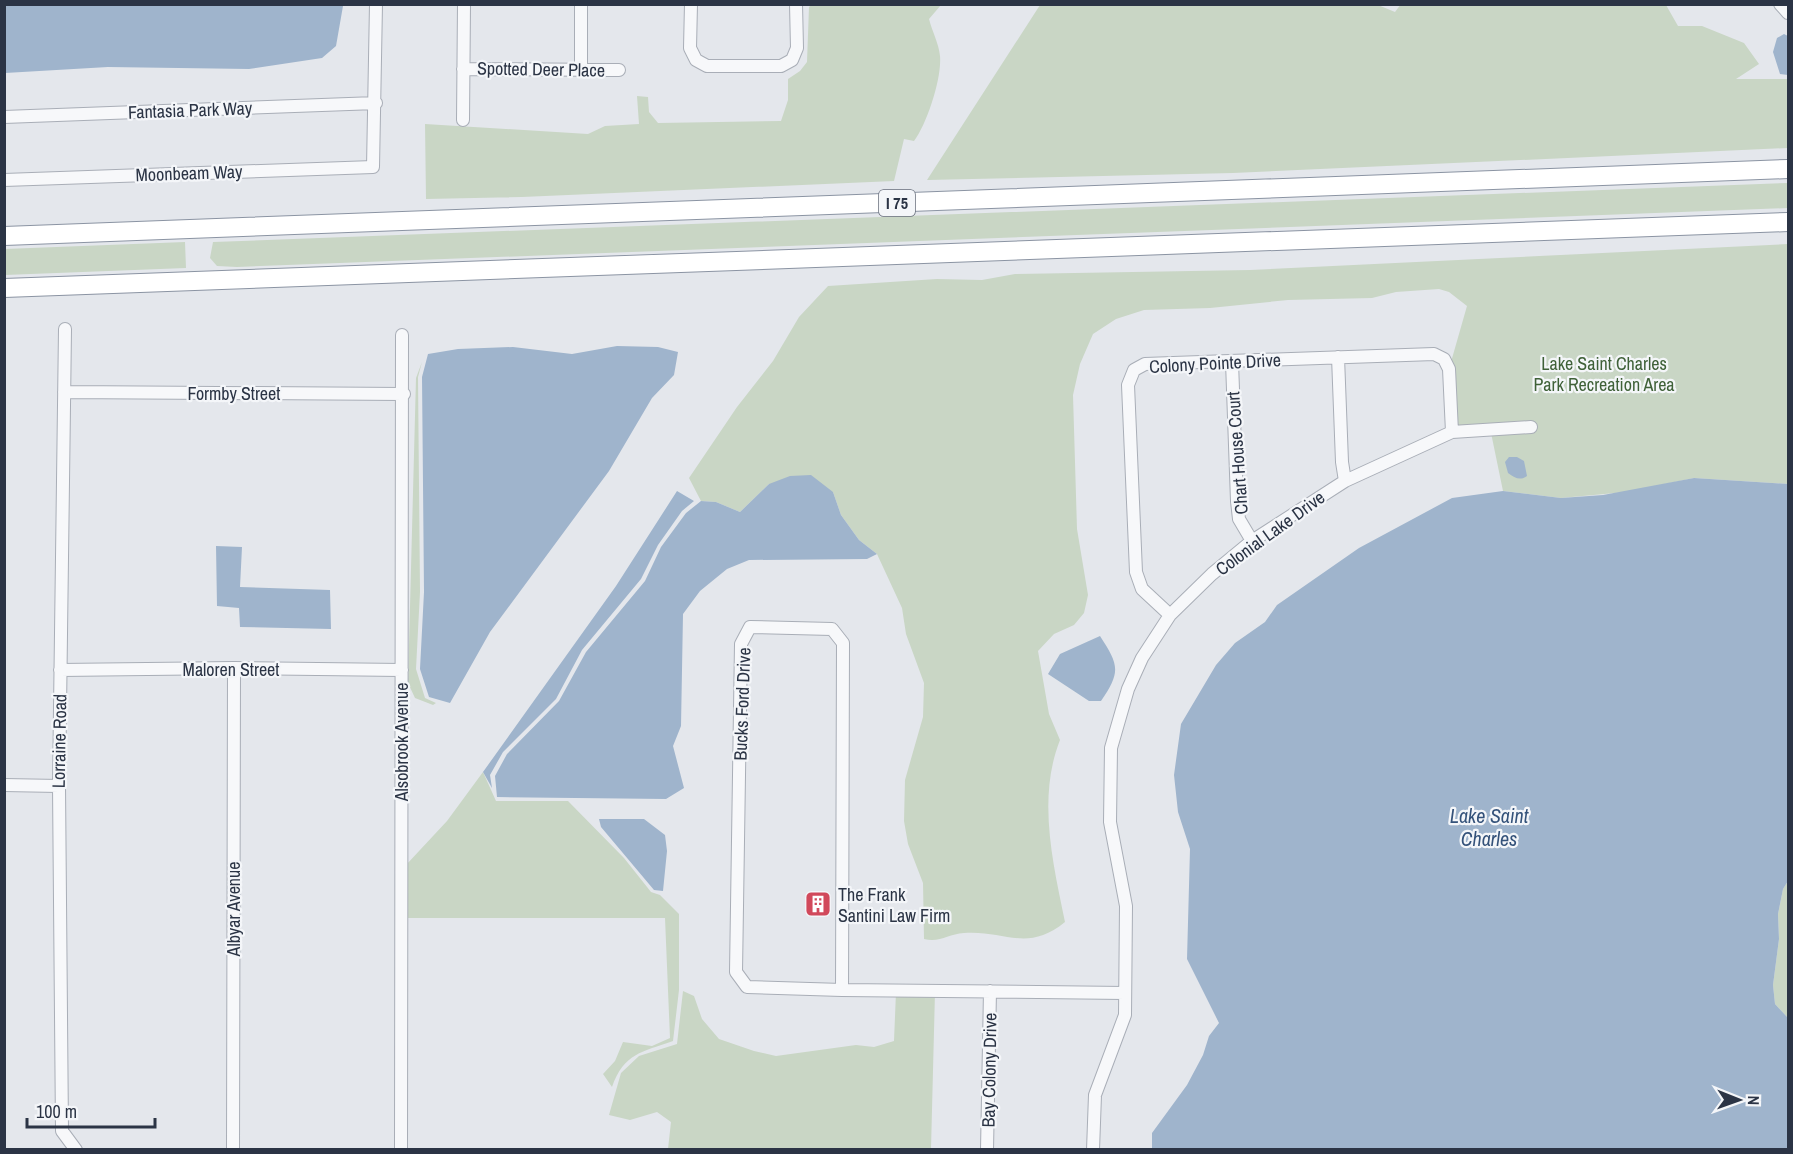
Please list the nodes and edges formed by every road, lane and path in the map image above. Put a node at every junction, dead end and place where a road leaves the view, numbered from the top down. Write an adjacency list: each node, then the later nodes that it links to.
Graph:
1 (376, 4): 11 (street)
2 (464, 4): 8 (street)
3 (581, 4): 9 (street)
4 (691, 4): 5 (street)
5 (796, 4)
6 (1780, 4): 7 (street)
7 (1788, 13)
8 (463, 69): 9 (street, Spotted Deer Place); 13 (street)
9 (581, 70): 10 (street, Spotted Deer Place)
10 (619, 70)
11 (376, 103): 12 (street, Fantasia Park Way); 15 (street, Moonbeam Way)
12 (4, 117)
13 (462, 120)
14 (1788, 169): 17 (highway, I 75)
15 (4, 180)
16 (1788, 222): 18 (highway)
17 (4, 236)
18 (4, 288)
19 (65, 329): 23 (street, Lorraine Road)
20 (402, 335): 24 (street, Alsobrook Avenue)
21 (1338, 357): 22 (street, Colony Pointe Drive); 26 (street, Colony Pointe Drive); 27 (street)
22 (1232, 362): 28 (street, Chart House Court); 29 (street, Colony Pointe Drive)
23 (64, 393): 24 (street, Formby Street); 31 (street, Lorraine Road)
24 (404, 394): 32 (street, Alsobrook Avenue)
25 (1531, 427): 26 (street, Colonial Lake Drive)
26 (1452, 432): 27 (street, Colonial Lake Drive)
27 (1345, 480): 28 (street, Colonial Lake Drive)
28 (1252, 541): 29 (street, Colonial Lake Drive)
29 (1170, 615): 37 (street, Colonial Lake Drive)
30 (234, 668): 31 (street, Maloren Street); 32 (street, Maloren Street); 39 (street, Albyar Avenue)
31 (60, 670): 34 (street, Lorraine Road)
32 (402, 670): 40 (street, Alsobrook Avenue)
33 (4, 785): 34 (street)
34 (59, 786): 38 (street, Lorraine Road)
35 (842, 990): 35 (street, Bucks Ford Drive); 36 (street, Bucks Ford Drive)
36 (990, 991): 37 (street, Bucks Ford Drive); 41 (street, Bay Colony Drive)
37 (1125, 993): 42 (street, Colonial Lake Drive)
38 (76, 1149)
39 (233, 1149)
40 (401, 1149)
41 (987, 1149)
42 (1094, 1149)

